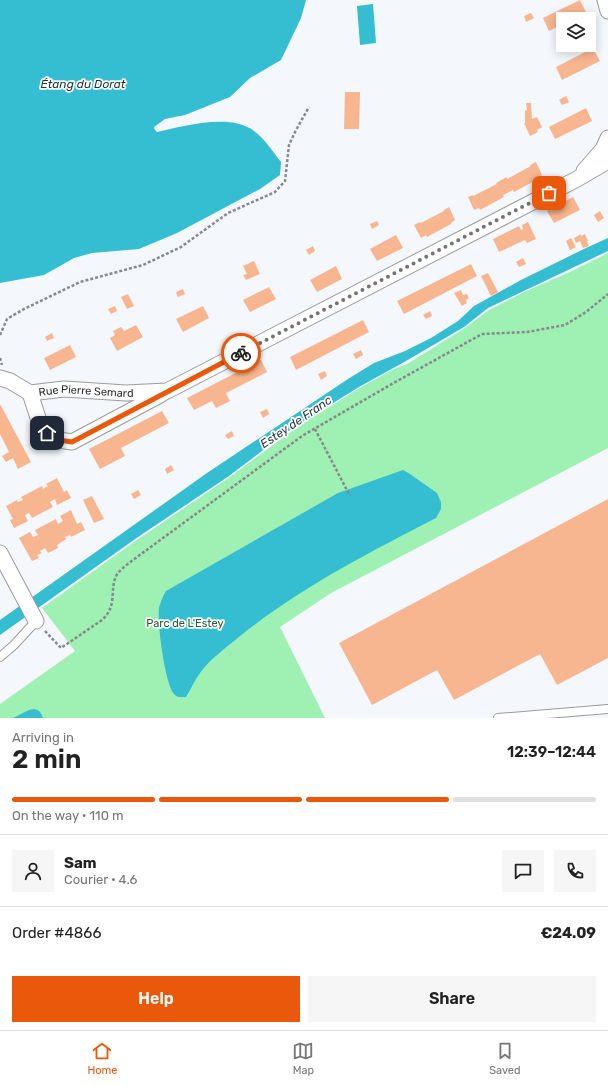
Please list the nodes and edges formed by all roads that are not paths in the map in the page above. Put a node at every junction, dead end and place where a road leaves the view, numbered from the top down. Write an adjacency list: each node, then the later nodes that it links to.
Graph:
1 (605, 0): 2 (street)
2 (608, 11)
3 (608, 138): 5 (street, Rue Pierre Semard)
4 (608, 161): 5 (street, Rue Pierre Semard)
5 (577, 179): 7 (street, Rue Pierre Semard)
6 (0, 378): 8 (street, Rue Pierre Semard)
7 (168, 391): 8 (street, Rue Pierre Semard); 8 (street, Rue Pierre Semard)
8 (30, 394)
9 (0, 553): 10 (street)
10 (34, 617): 11 (lane)
11 (0, 658)
12 (608, 709): 13 (lane)
13 (498, 718)

